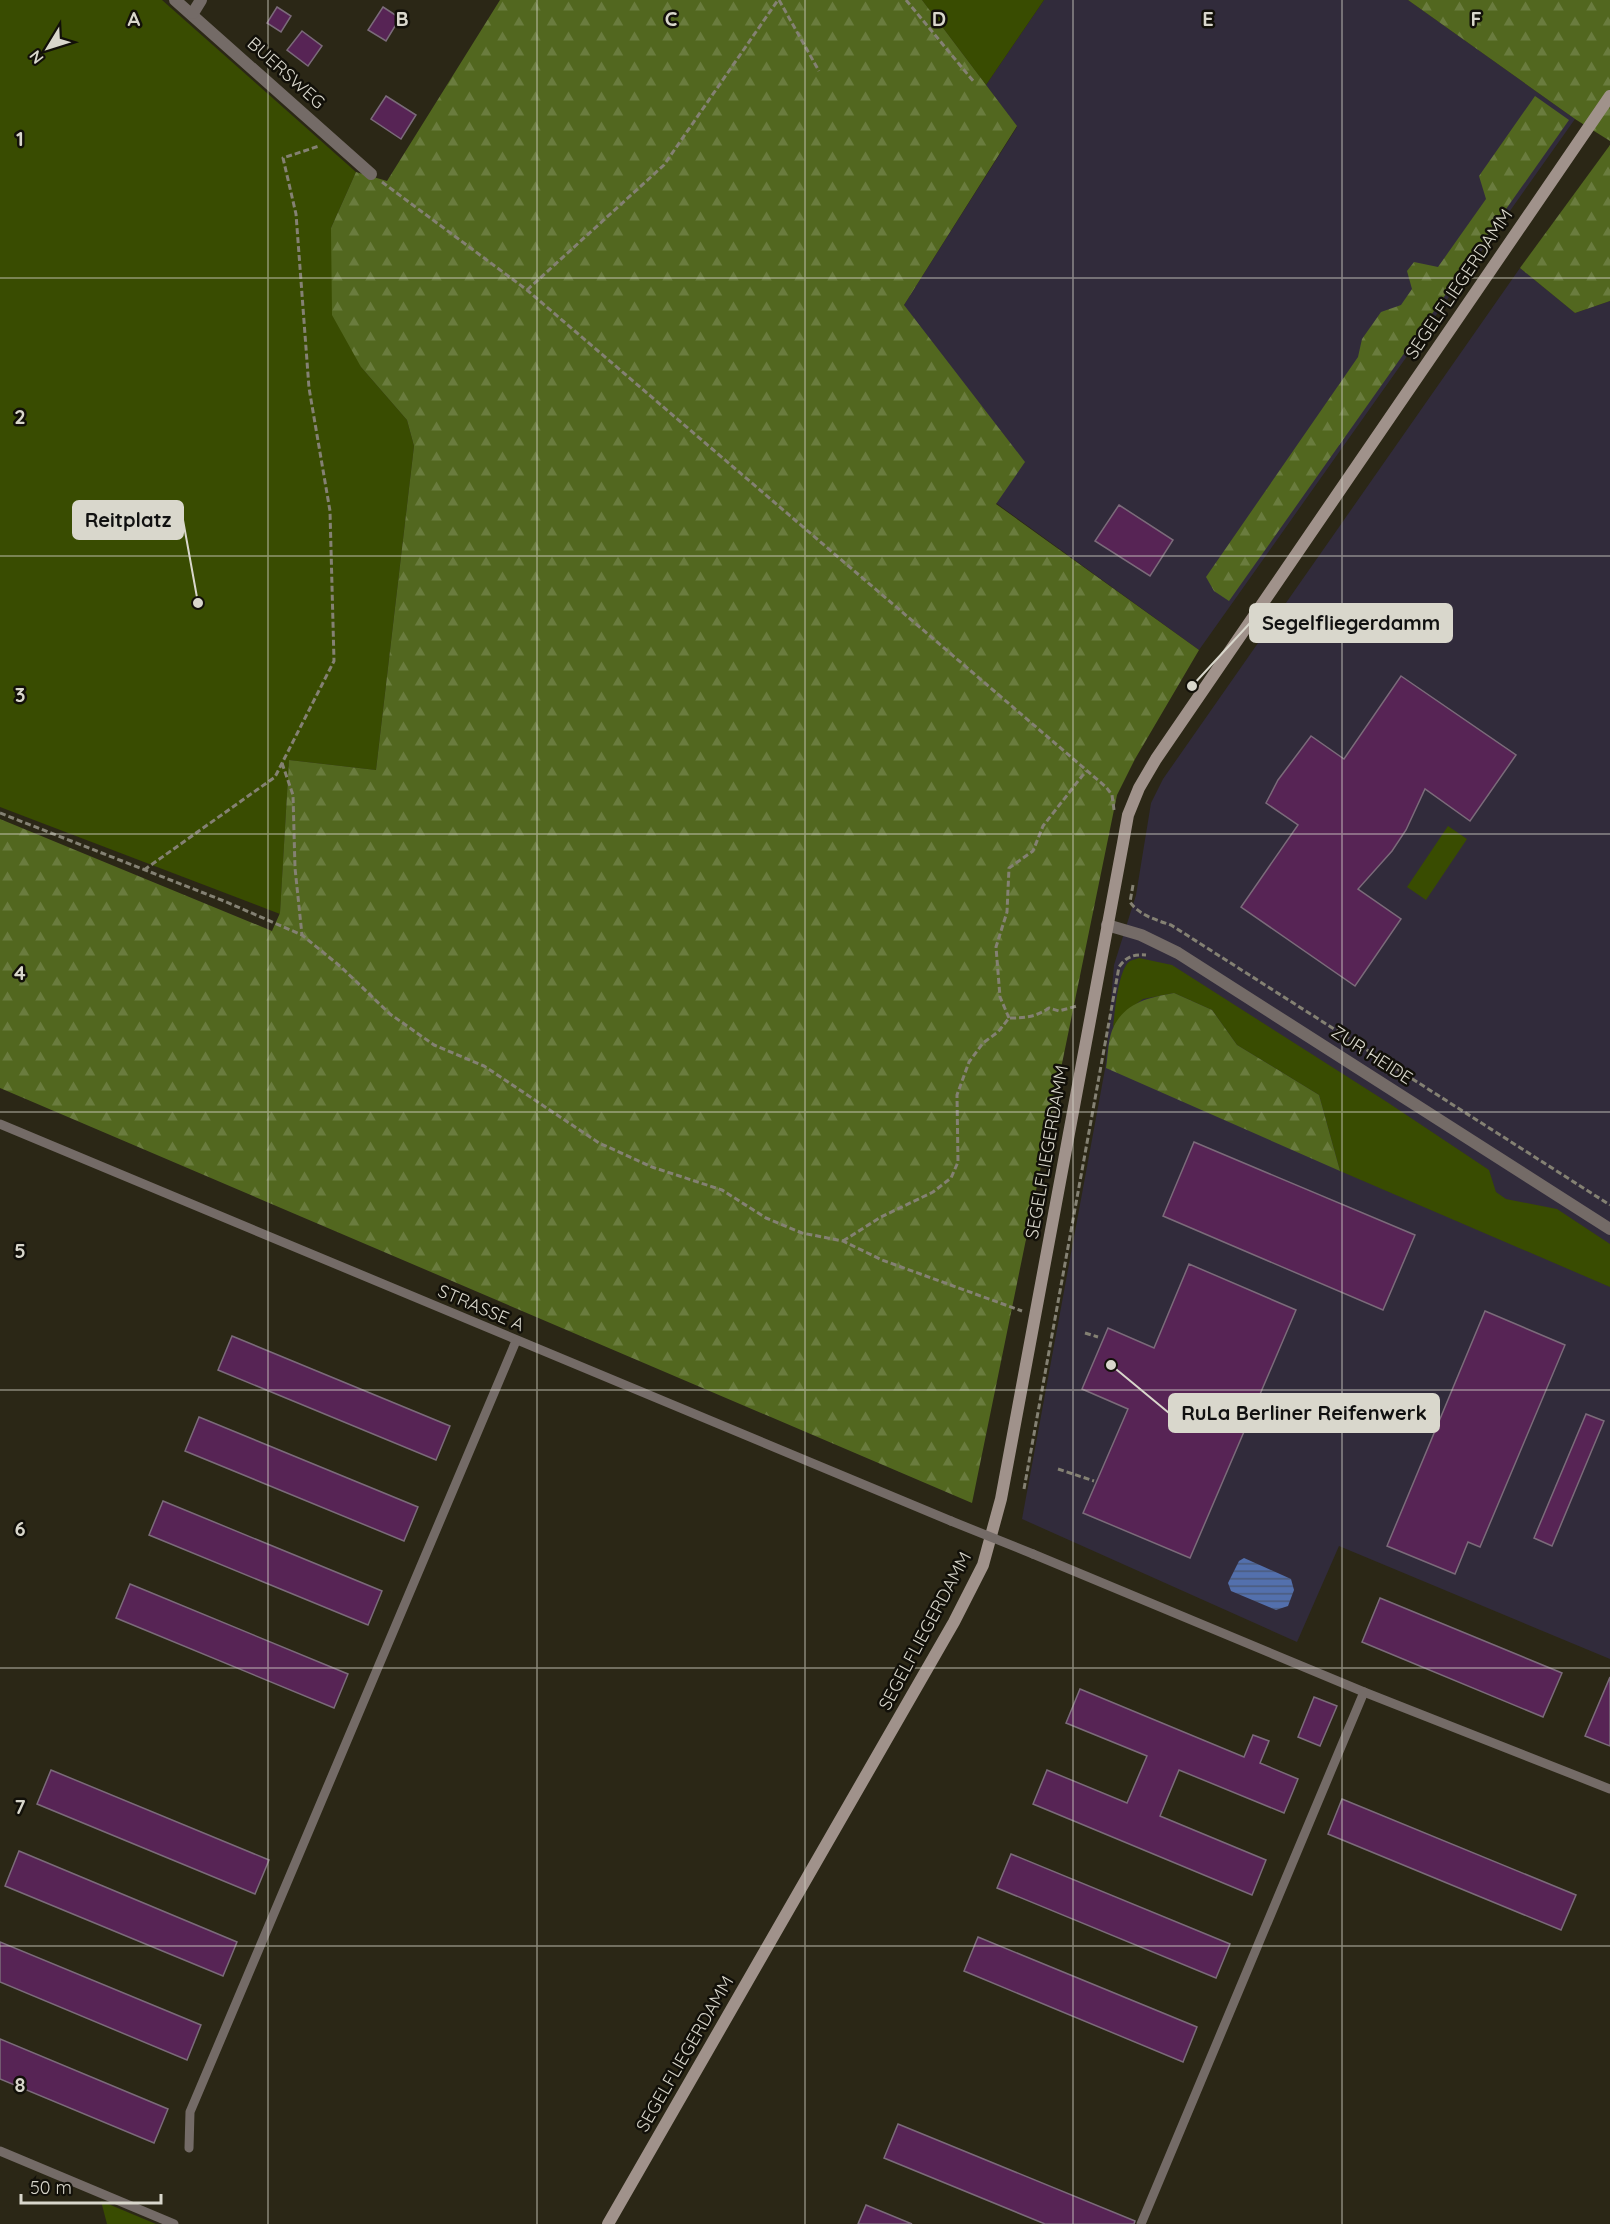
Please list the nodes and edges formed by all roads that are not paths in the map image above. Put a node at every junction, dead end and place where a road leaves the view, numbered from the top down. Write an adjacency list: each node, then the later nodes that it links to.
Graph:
1 (176, 0): 3 (street, BUERSWEG)
2 (201, 0): 3 (street)
3 (193, 13): 5 (street, BUERSWEG)
4 (1610, 96): 6 (street, SEGELFLIEGERDAMM)
5 (371, 174)
6 (1107, 925): 8 (street, ZUR HEIDE); 15 (street, SEGELFLIEGERDAMM)
7 (0, 1124): 9 (lane, STRASSE A)
8 (1610, 1229)
9 (516, 1341): 10 (lane, STRASSE A, bridge); 12 (lane)
10 (1364, 1692): 11 (lane, STRASSE A); 16 (lane)
11 (1610, 1789)
12 (189, 2148)
13 (0, 2151): 14 (lane)
14 (174, 2224)
15 (608, 2224)
16 (1141, 2224)

